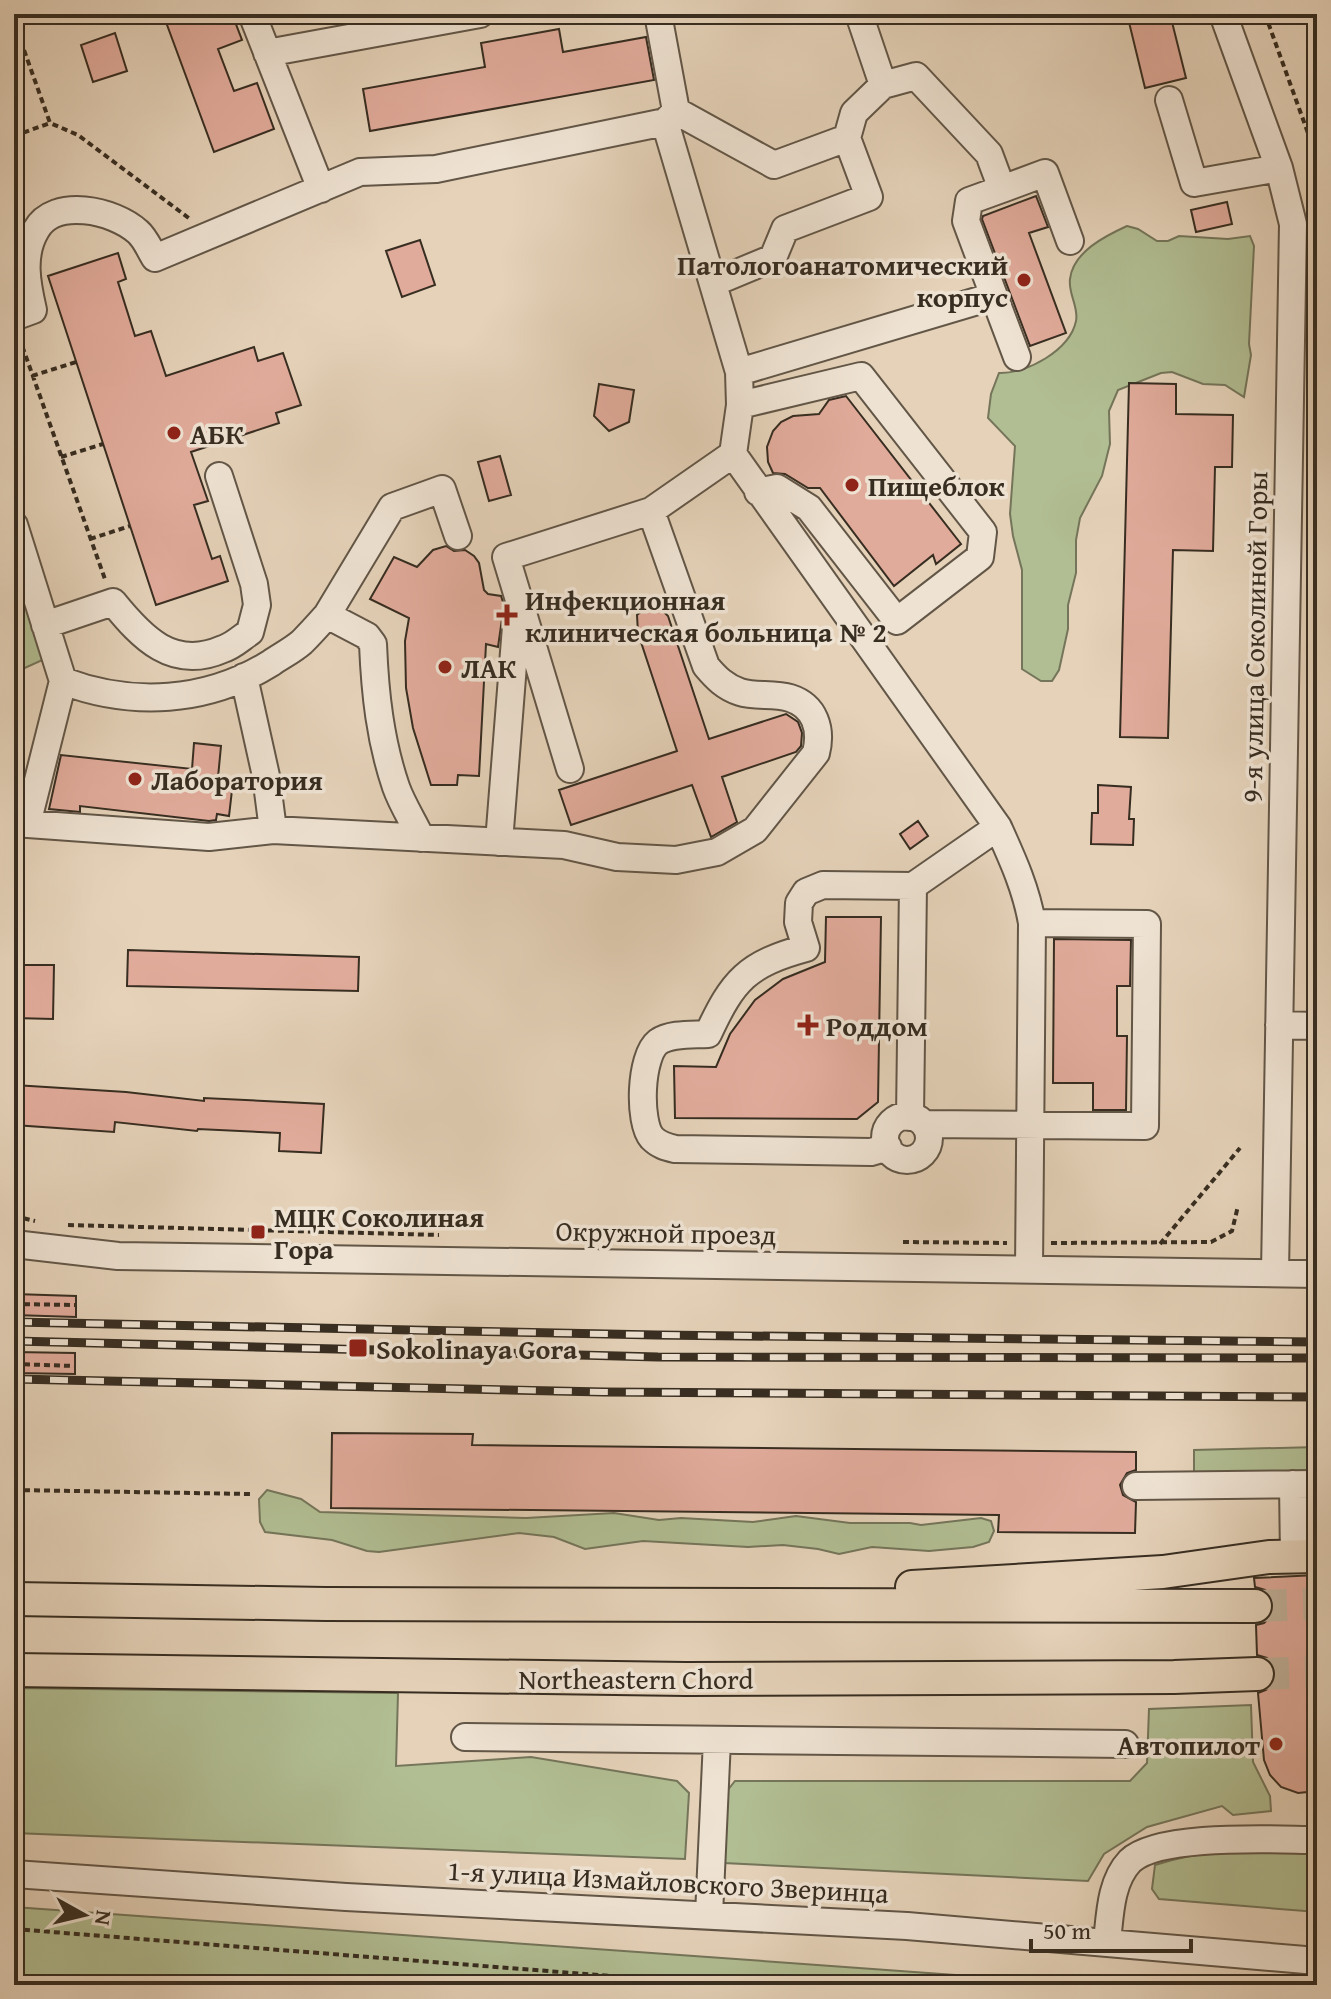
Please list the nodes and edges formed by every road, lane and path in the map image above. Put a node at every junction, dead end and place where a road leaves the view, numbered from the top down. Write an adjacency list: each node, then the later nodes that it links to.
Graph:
1 (252, 14): 8 (street)
2 (480, 14): 8 (street)
3 (658, 14): 11 (street)
4 (859, 14): 9 (street)
5 (1223, 14): 17 (street, 9-я улица Соколиной Горы)
6 (1265, 14): 16 (path)
7 (14, 22): 12 (path)
8 (267, 53): 18 (street)
9 (883, 85): 14 (street); 19 (street)
10 (1169, 100): 17 (street)
11 (670, 116): 14 (street); 18 (street); 23 (street)
12 (50, 123): 13 (path); 21 (path)
13 (15, 133): 15 (path)
14 (847, 138): 23 (street)
15 (14, 146)
16 (1317, 158)
17 (1279, 168): 20 (street, 9-я улица Соколиной Горы)
18 (321, 189): 21 (street)
19 (1002, 189): 22 (street); 24 (street)
20 (1305, 224): 55 (street, 9-я улица Соколиной Горы)
21 (211, 235): 25 (street)
22 (1070, 241)
23 (713, 283): 28 (street)
24 (994, 296): 26 (street); 28 (street)
25 (16, 327): 29 (path)
26 (1017, 357)
27 (76, 362): 29 (path)
28 (739, 372): 30 (street)
29 (32, 376): 33 (path)
30 (740, 405): 32 (street); 35 (street)
31 (103, 444): 33 (path)
32 (733, 454): 35 (street); 36 (street)
33 (61, 457): 40 (path)
34 (219, 476): 42 (street)
35 (758, 492): 49 (street)
36 (651, 511): 41 (street); 52 (street)
37 (14, 525): 44 (street)
38 (130, 526): 40 (path)
39 (458, 536): 43 (street)
40 (90, 539): 42 (path)
41 (518, 599): 47 (street); 52 (street)
42 (113, 602): 44 (street)
43 (327, 615): 45 (street); 51 (street)
44 (45, 625): 46 (street)
45 (244, 677): 46 (street); 50 (street)
46 (63, 681): 48 (street)
47 (570, 769)
48 (20, 823): 50 (street)
49 (998, 827): 53 (street); 54 (street)
50 (273, 830): 51 (street)
51 (421, 838): 52 (street)
52 (499, 842)
53 (913, 886): 58 (street); 60 (street)
54 (1032, 923): 59 (street); 59 (street)
55 (1279, 1025): 56 (street); 74 (street, 9-я улица Соколиной Горы)
56 (1317, 1026)
57 (1317, 1099): 62 (path)
58 (917, 1120): 59 (street); 60 (street); 60 (street)
59 (1030, 1125): 73 (street)
60 (888, 1147)
61 (1240, 1148): 72 (path)
62 (1309, 1173): 63 (path); 64 (path)
63 (1317, 1174)
64 (1309, 1203)
65 (1238, 1206): 72 (path)
66 (14, 1216): 67 (path)
67 (38, 1221)
68 (66, 1225): 69 (path)
69 (445, 1235)
70 (890, 1242): 73 (path)
71 (14, 1244): 73 (street, Окружной проезд)
72 (1160, 1244): 73 (path)
73 (1029, 1256): 74 (street, Окружной проезд)
74 (1275, 1273): 75 (street, Окружной проезд)
75 (1317, 1274)
76 (14, 1304): 77 (path)
77 (76, 1305)
78 (14, 1364): 79 (path)
79 (75, 1366)
80 (1305, 1484): 81 (street); 84 (street)
81 (1136, 1486)
82 (14, 1490): 83 (path)
83 (251, 1494)
84 (1305, 1556): 86 (main road)
85 (14, 1599): 86 (main road)
86 (593, 1606): 87 (main road)
87 (1255, 1606)
88 (14, 1670): 89 (main road, Northeastern Chord)
89 (1257, 1674)
90 (465, 1737): 91 (street)
91 (717, 1740): 92 (street); 95 (street)
92 (1125, 1744)
93 (1317, 1840): 97 (street)
94 (14, 1874): 95 (street, 1-я улица Измайловского Зверинца)
95 (709, 1915): 97 (street, 1-я улица Измайловского Зверинца)
96 (14, 1929): 99 (path)
97 (1107, 1942): 98 (street, 1-я улица Измайловского Зверинца)
98 (1317, 1961)
99 (725, 1985)

